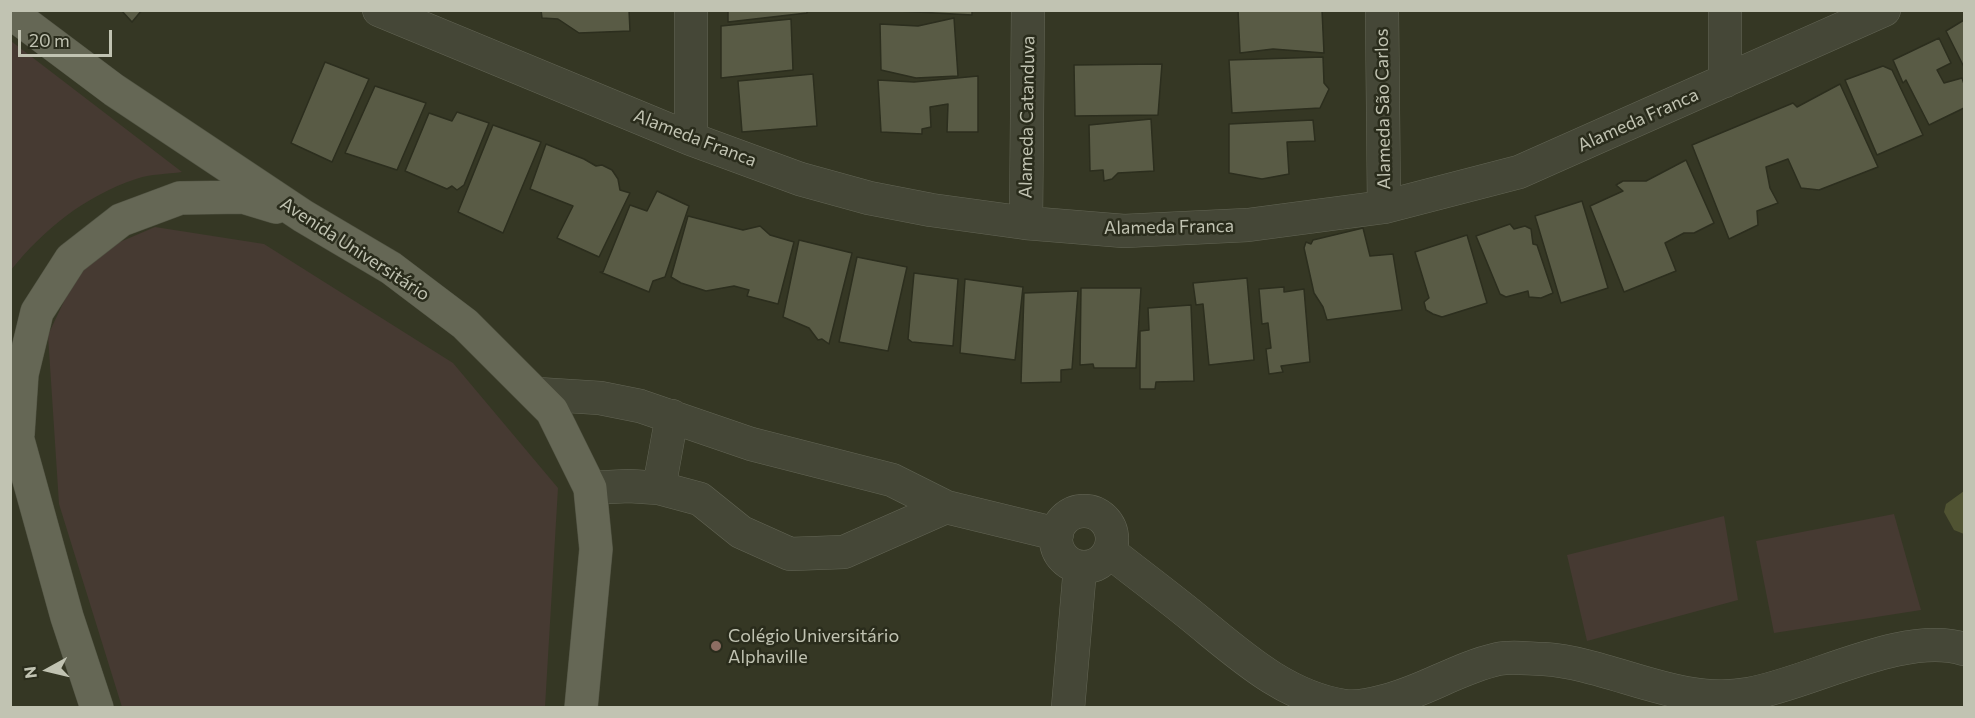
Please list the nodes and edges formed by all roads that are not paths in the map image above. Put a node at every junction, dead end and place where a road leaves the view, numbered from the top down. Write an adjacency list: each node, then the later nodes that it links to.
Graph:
1 (379, 10): 9 (street, Alameda Franca)
2 (691, 10): 9 (street)
3 (1028, 10): 12 (street, Alameda Catanduva)
4 (1382, 10): 10 (street, Alameda São Carlos)
5 (1725, 10): 8 (street)
6 (1884, 10): 8 (street, Alameda Franca)
7 (10, 12): 11 (main road, Avenida Universitário)
8 (1725, 81): 10 (street, Alameda Franca)
9 (691, 139): 12 (street, Alameda Franca)
10 (1384, 207): 12 (street, Alameda Franca)
11 (303, 216): 13 (main road, Avenida Universitário); 15 (main road)
12 (1026, 223)
13 (537, 394): 14 (street); 16 (main road, Avenida Universitário)
14 (672, 416): 17 (street); 18 (street)
15 (14, 424): 23 (main road)
16 (590, 488): 17 (street); 24 (main road, Avenida Universitário)
17 (659, 488): 18 (street)
18 (946, 507): 19 (street)
19 (1057, 534): 20 (street); 21 (street)
20 (1110, 552): 21 (street); 22 (street)
21 (1080, 568): 25 (street)
22 (1965, 649)
23 (97, 708)
24 (581, 708)
25 (1068, 708)

